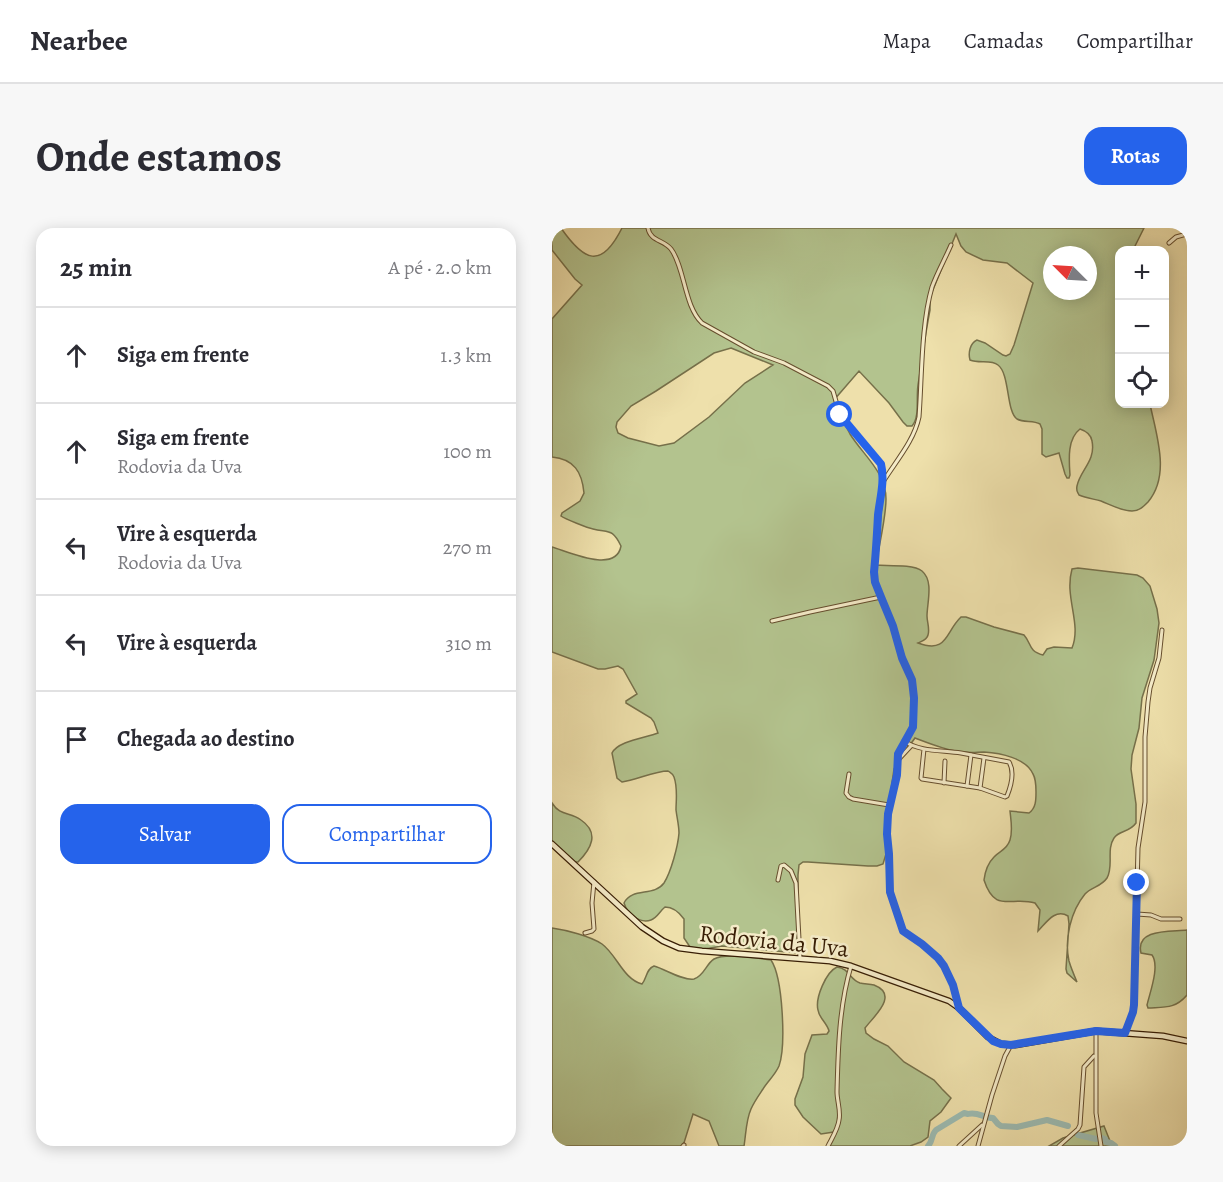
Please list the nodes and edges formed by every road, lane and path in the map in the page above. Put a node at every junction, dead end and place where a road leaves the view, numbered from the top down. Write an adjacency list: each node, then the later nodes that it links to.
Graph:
1 (648, 228): 5 (street)
2 (1187, 234): 3 (street)
3 (1169, 243)
4 (951, 245): 5 (street)
5 (882, 484): 6 (street)
6 (881, 597): 7 (street); 9 (street)
7 (772, 621)
8 (1162, 630): 24 (street)
9 (904, 741): 10 (street); 14 (street)
10 (911, 746): 11 (street); 14 (street)
11 (924, 749): 12 (street); 17 (street)
12 (971, 755): 13 (street); 18 (street)
13 (984, 758): 19 (street); 19 (street)
14 (897, 761): 20 (street)
15 (945, 762): 17 (street)
16 (849, 774): 20 (street)
17 (944, 783): 18 (street)
18 (967, 786): 19 (street)
19 (980, 788)
20 (889, 805): 29 (street)
21 (552, 844): 23 (street, Rodovia da Uva)
22 (778, 880): 27 (street)
23 (594, 882): 26 (street); 27 (street, Rodovia da Uva)
24 (1137, 914): 25 (street); 31 (street)
25 (1180, 919)
26 (585, 933)
27 (800, 958): 28 (street, Rodovia da Uva)
28 (851, 966): 29 (street, Rodovia da Uva); 36 (street)
29 (959, 1008): 33 (street, Rodovia da Uva)
30 (1096, 1031): 31 (street); 33 (street); 34 (street)
31 (1125, 1033): 32 (street)
32 (1187, 1041)
33 (1011, 1045): 35 (street)
34 (1095, 1054): 39 (street); 40 (street)
35 (984, 1124): 37 (street); 38 (street)
36 (828, 1146)
37 (959, 1146)
38 (978, 1146)
39 (1059, 1146)
40 (1101, 1146)

